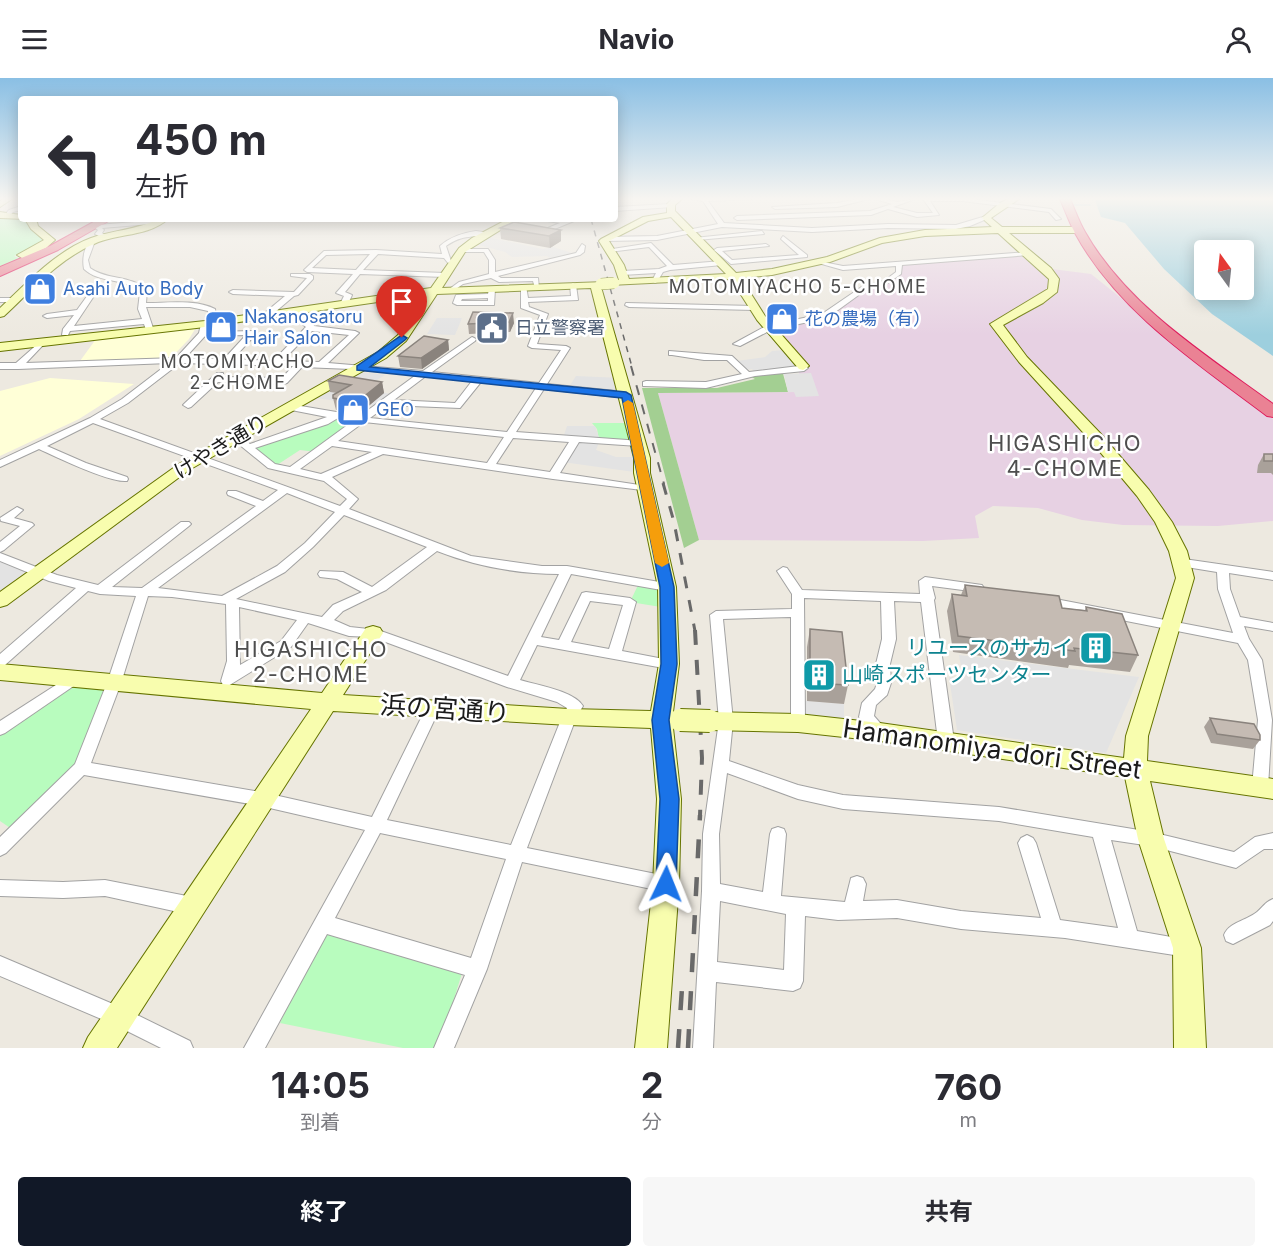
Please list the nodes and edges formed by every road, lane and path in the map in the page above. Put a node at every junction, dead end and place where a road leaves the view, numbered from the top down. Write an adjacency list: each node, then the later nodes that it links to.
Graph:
1 (45, 244): 22 (street)
2 (58, 244): 22 (highway)
3 (87, 244): 49 (street)
4 (91, 244): 52 (street)
5 (445, 244): 21 (street)
6 (470, 244): 16 (street)
7 (606, 244): 17 (street)
8 (703, 244): 27 (street)
9 (791, 244): 23 (street)
10 (870, 244): 26 (street)
11 (1017, 244): 19 (street)
12 (1087, 244): 91 (highway)
13 (651, 245): 17 (street); 30 (street)
14 (582, 246): 36 (street)
15 (766, 246): 23 (street); 23 (street)
16 (462, 250): 25 (street, けやき通り); 36 (street)
17 (609, 250): 39 (street)
18 (376, 252): 20 (street); 32 (street); 32 (street)
19 (1028, 254): 28 (street); 122 (street)
20 (398, 255): 21 (street); 24 (street)
21 (446, 256): 25 (street)
22 (34, 257): 31 (highway)
23 (781, 258)
24 (392, 261)
25 (454, 262): 35 (street, けやき通り)
26 (820, 262): 28 (street); 38 (street)
27 (722, 263): 30 (street); 38 (street)
28 (899, 264): 63 (street)
29 (386, 267): 33 (street)
30 (671, 267): 37 (street)
31 (0, 272)
32 (357, 272): 33 (street); 51 (street)
33 (380, 272): 35 (street)
34 (293, 275): 46 (street)
35 (445, 275): 43 (street, けやき通り)
36 (492, 275): 41 (street); 43 (street)
37 (658, 276): 38 (street); 39 (street)
38 (735, 277): 54 (street)
39 (611, 281): 40 (street); 87 (street)
40 (573, 285): 41 (street); 50 (street)
41 (537, 286): 42 (street)
42 (524, 287): 43 (street); 50 (street)
43 (443, 290): 51 (street); 80 (street, けやき通り)
44 (233, 292): 46 (street)
45 (92, 293): 55 (street)
46 (294, 294): 47 (street); 59 (street)
47 (305, 294)
48 (0, 300): 49 (street)
49 (15, 300): 57 (street)
50 (525, 300): 86 (street)
51 (344, 304): 56 (street)
52 (142, 305): 60 (street); 61 (street)
53 (629, 305): 54 (street)
54 (754, 308): 63 (street)
55 (78, 312): 58 (street); 64 (street)
56 (292, 312): 59 (street); 62 (street)
57 (0, 314)
58 (47, 316)
59 (265, 316): 60 (street)
60 (222, 322): 65 (street)
61 (148, 326): 64 (street); 65 (street); 67 (street)
62 (310, 328): 74 (street); 76 (street)
63 (769, 328): 69 (street); 79 (street)
64 (67, 329): 67 (street)
65 (204, 329): 72 (street); 73 (street)
66 (472, 339): 81 (street)
67 (59, 341): 68 (street)
68 (41, 343): 70 (street); 78 (street)
69 (737, 344)
70 (0, 347)
71 (672, 353): 82 (street)
72 (178, 360): 73 (street); 78 (street); 93 (street)
73 (230, 362): 74 (street); 83 (street)
74 (275, 363): 75 (street)
75 (300, 364): 76 (street); 83 (street)
76 (321, 365): 80 (street)
77 (0, 366): 78 (street)
78 (18, 366)
79 (803, 366): 82 (street)
80 (360, 368): 81 (street); 90 (street, けやき通り)
81 (423, 375): 84 (street); 88 (street)
82 (748, 375): 85 (street)
83 (215, 379): 89 (street)
84 (478, 380): 86 (street); 88 (street)
85 (646, 384)
86 (541, 387): 87 (street); 95 (street)
87 (626, 395): 98 (street)
88 (388, 402): 94 (street)
89 (188, 405)
90 (289, 407): 92 (street); 96 (street, けやき通り)
91 (1273, 412)
92 (335, 416): 94 (street); 101 (street)
93 (93, 420): 100 (street); 103 (street)
94 (362, 421): 95 (street); 99 (street)
95 (511, 435): 97 (street); 105 (street)
96 (235, 437): 101 (street); 103 (street, けやき通り)
97 (576, 439): 98 (street); 109 (street)
98 (638, 442): 113 (street)
99 (332, 443): 102 (street); 107 (street)
100 (39, 446): 104 (street); 110 (street)
101 (249, 447): 106 (street)
102 (382, 450): 105 (street); 108 (street)
103 (198, 458): 111 (street); 125 (street, けやき通り)
104 (0, 464)
105 (490, 466): 109 (street)
106 (277, 468): 107 (street); 111 (street)
107 (292, 470): 108 (street)
108 (325, 476): 117 (street)
109 (553, 476): 113 (street)
110 (123, 479)
111 (269, 484): 112 (street)
112 (286, 489): 115 (street); 117 (street)
113 (646, 489): 130 (street)
114 (232, 493): 115 (street)
115 (264, 505): 134 (street)
116 (17, 510): 120 (street)
117 (342, 510): 119 (street); 140 (street)
118 (184, 524): 131 (street)
119 (436, 546): 124 (street); 133 (street)
120 (0, 548)
121 (0, 557): 125 (street)
122 (1184, 563): 123 (street); 145 (street)
123 (1223, 568): 128 (street); 143 (street)
124 (567, 570): 130 (street); 149 (street)
125 (39, 572): 129 (street); 139 (street, けやき通り)
126 (783, 572): 135 (street)
127 (324, 574): 133 (street)
128 (1273, 576)
129 (85, 587): 131 (street); 152 (street)
130 (667, 587): 153 (street)
131 (100, 590): 134 (street)
132 (989, 590): 137 (street)
133 (373, 592): 144 (street)
134 (143, 593): 140 (street); 156 (street)
135 (798, 594): 136 (street); 141 (street)
136 (886, 597): 137 (street); 166 (street)
137 (929, 598): 167 (street)
138 (1034, 599): 145 (street)
139 (0, 601)
140 (228, 601): 142 (street); 158 (street)
141 (799, 613): 163 (street); 164 (street)
142 (305, 618): 144 (street); 158 (street)
143 (1235, 620): 146 (street); 148 (street)
144 (325, 622): 147 (street)
145 (1170, 625): 148 (street); 170 (street)
146 (1273, 627)
147 (373, 633): 157 (street); 159 (street)
148 (1242, 639): 171 (street)
149 (533, 640): 150 (street); 157 (street)
150 (562, 645): 151 (street); 151 (street)
151 (614, 654): 153 (street)
152 (0, 662)
153 (669, 664): 162 (street)
154 (0, 672): 155 (street, 浜の宮通り)
155 (73, 679): 156 (street, 浜の宮通り); 165 (street)
156 (114, 683): 158 (street, 浜の宮通り); 169 (street)
157 (512, 683): 161 (street)
158 (227, 685): 159 (street, 浜の宮通り)
159 (327, 702): 160 (street, 浜の宮通り); 172 (street)
160 (433, 708): 161 (street, 浜の宮通り); 173 (street)
161 (569, 717): 162 (street, 浜の宮通り); 180 (street)
162 (670, 720): 163 (street, 浜の宮通り, bridge); 181 (street)
163 (718, 721): 164 (street, Hamanomiya-dori Street); 168 (street)
164 (798, 723): 166 (street, Hamanomiya-dori Street)
165 (0, 729)
166 (880, 732): 167 (street, Hamanomiya-dori Street)
167 (946, 741): 170 (street, Hamanomiya-dori Street)
168 (720, 764): 174 (street); 184 (street)
169 (81, 768): 172 (street); 176 (street)
170 (1135, 769): 171 (street, Hamanomiya-dori Street); 177 (street)
171 (1267, 788)
172 (261, 799): 173 (street); 186 (street)
173 (376, 825): 180 (street); 190 (street)
174 (1100, 831): 177 (street); 193 (street)
175 (778, 834): 185 (street)
176 (3, 838)
177 (1151, 839): 178 (street); 194 (street)
178 (1273, 841)
179 (1027, 843): 191 (street)
180 (516, 854): 181 (street); 196 (street)
181 (666, 884): 203 (street)
182 (857, 884): 189 (street)
183 (0, 888): 186 (street)
184 (711, 891): 185 (street); 197 (street)
185 (771, 903): 187 (street)
186 (192, 906): 198 (street)
187 (796, 907): 189 (street); 197 (street)
188 (1273, 908): 192 (street)
189 (854, 910): 191 (street)
190 (324, 924): 196 (street); 201 (street)
191 (1053, 928): 193 (street)
192 (1233, 935)
193 (1130, 939): 194 (street)
194 (1188, 948): 205 (street)
195 (0, 966): 198 (street)
196 (477, 969): 202 (street)
197 (708, 970): 204 (street)
198 (120, 1017): 199 (street); 200 (street)
199 (99, 1048)
200 (183, 1048)
201 (254, 1048)
202 (444, 1048)
203 (651, 1048)
204 (703, 1048)
205 (1190, 1048)

